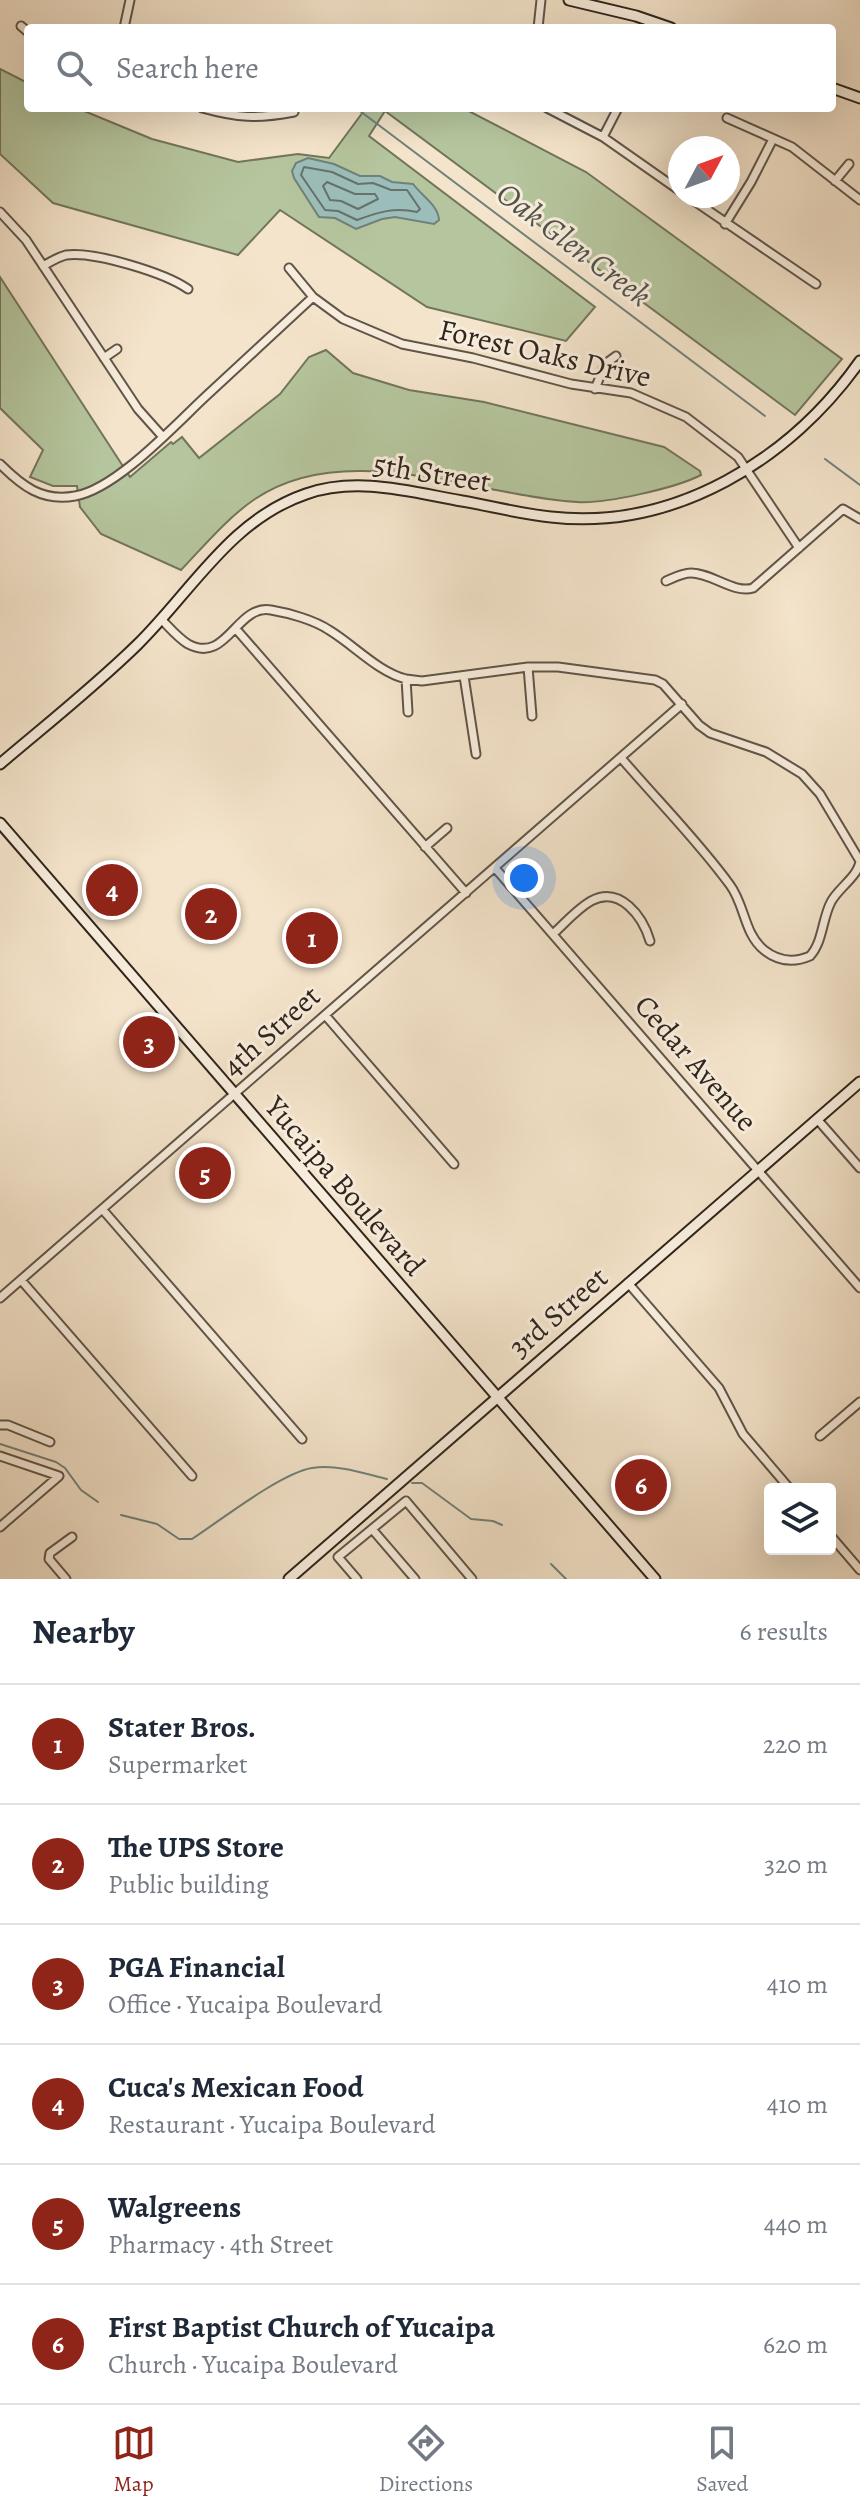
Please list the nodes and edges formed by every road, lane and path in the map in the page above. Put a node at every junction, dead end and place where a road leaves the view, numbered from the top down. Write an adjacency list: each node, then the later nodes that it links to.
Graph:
1 (130, 0): 4 (street)
2 (541, 0): 5 (street)
3 (569, 0): 6 (main road)
4 (125, 24)
5 (538, 24)
6 (659, 24)
7 (21, 26): 8 (street)
8 (24, 29)
9 (836, 89): 10 (main road)
10 (860, 98)
11 (216, 112): 12 (street)
12 (294, 112)
13 (555, 112): 16 (street)
14 (616, 112): 16 (street)
15 (727, 118): 17 (street)
16 (603, 137): 20 (street)
17 (773, 139): 19 (street); 24 (street)
18 (849, 164): 19 (street)
19 (835, 181): 21 (street)
20 (668, 183)
21 (860, 200)
22 (703, 208): 24 (street)
23 (0, 212): 25 (street)
24 (725, 224): 27 (street)
25 (43, 266): 28 (street); 32 (street)
26 (289, 268): 29 (street, Forest Oaks Drive)
27 (816, 284)
28 (188, 289)
29 (313, 297): 34 (street, Forest Oaks Drive); 35 (street)
30 (117, 349): 32 (street)
31 (616, 356): 34 (street)
32 (104, 358): 35 (street)
33 (860, 361): 37 (main road, 5th Street)
34 (595, 389): 37 (street, Forest Oaks Drive)
35 (163, 437): 36 (street)
36 (0, 464)
37 (748, 470): 39 (street, Forest Oaks Drive); 41 (main road, 5th Street)
38 (860, 519): 39 (street)
39 (799, 548): 40 (street)
40 (666, 581)
41 (161, 619): 42 (street); 51 (main road, 5th Street)
42 (236, 629): 45 (street); 54 (street)
43 (528, 667): 44 (street); 46 (street); 48 (street)
44 (464, 676): 45 (street); 49 (street)
45 (406, 679): 47 (street)
46 (682, 704): 50 (street, 4th Street); 50 (street)
47 (408, 712)
48 (532, 716)
49 (476, 754)
50 (622, 759): 55 (street, 4th Street)
51 (0, 764)
52 (0, 823): 61 (main road, Yucaipa Boulevard)
53 (447, 828): 54 (street)
54 (425, 847): 56 (street)
55 (495, 868): 56 (street, 4th Street); 57 (street, Cedar Avenue)
56 (466, 893): 59 (street, 4th Street)
57 (553, 934): 58 (street); 65 (street, Cedar Avenue)
58 (650, 941)
59 (325, 1015): 61 (street, 4th Street); 63 (street)
60 (860, 1082): 62 (main road, 3rd Street)
61 (235, 1096): 66 (street, 4th Street); 71 (main road, Yucaipa Boulevard)
62 (817, 1119): 64 (street); 65 (main road, 3rd Street)
63 (454, 1164)
64 (860, 1168)
65 (757, 1170): 68 (main road, 3rd Street); 69 (street, Cedar Avenue)
66 (103, 1210): 67 (street, 4th Street); 75 (street)
67 (21, 1280): 70 (street, 4th Street); 80 (street)
68 (628, 1283): 71 (main road, 3rd Street); 81 (street)
69 (860, 1288)
70 (0, 1298)
71 (497, 1397): 82 (main road, 3rd Street); 93 (main road, Yucaipa Boulevard)
72 (860, 1402): 74 (street)
73 (0, 1425): 76 (street)
74 (820, 1436)
75 (302, 1439)
76 (50, 1442)
77 (0, 1456): 78 (street)
78 (10, 1459): 79 (street); 83 (street)
79 (0, 1468)
80 (192, 1476)
81 (785, 1483)
82 (367, 1511): 84 (street); 89 (main road, 3rd Street)
83 (0, 1527)
84 (375, 1527): 90 (street); 91 (street); 92 (street)
85 (72, 1537): 88 (street)
86 (836, 1542): 87 (street)
87 (860, 1570)
88 (66, 1579)
89 (289, 1579)
90 (357, 1579)
91 (415, 1579)
92 (472, 1579)
93 (655, 1579)

